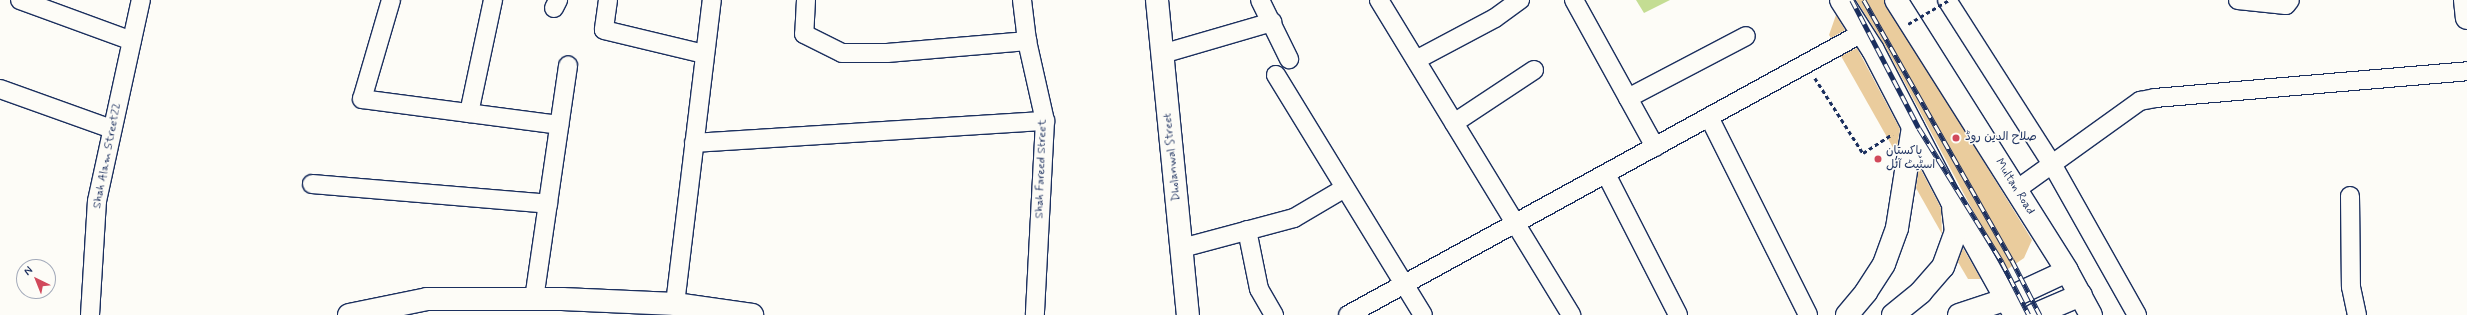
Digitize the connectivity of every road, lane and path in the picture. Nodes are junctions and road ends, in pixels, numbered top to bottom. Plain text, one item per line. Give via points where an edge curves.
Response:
1 (20, 0) edge
2 (141, 0) edge
3 (391, 0) edge
4 (493, 0) edge
5 (608, 0) edge
6 (712, 0) edge
7 (806, 0) edge
8 (1022, 0) edge
9 (1157, 0) edge
10 (1260, 0) edge
11 (1379, 0) edge
12 (1520, 0) edge
13 (1574, 0) edge
14 (1841, 0) edge
15 (1850, 0) edge
16 (1896, 0) edge
17 (1948, 0) edge
18 (2238, 0) edge
19 (2290, 0) edge
20 (2465, 0) edge
21 (2467, 18) edge
22 (1272, 22) junction
23 (1908, 24) dead end
24 (1746, 36) dead end
25 (132, 41) junction
26 (1027, 41) junction
27 (1868, 42) junction
28 (704, 54) junction
29 (1162, 54) junction
30 (1289, 59) dead end
31 (1416, 60) junction
32 (568, 65) dead end
33 (1534, 70) dead end
34 (2467, 71) edge
35 (1276, 75) dead end
36 (1814, 77) dead end
37 (0, 89) edge
38 (1628, 98) junction
39 (469, 113) junction
40 (1709, 118) junction
41 (1045, 121) junction
42 (1454, 123) junction
43 (1912, 124) junction
44 (559, 125) junction
45 (112, 129) junction
46 (694, 143) junction
47 (1655, 147) junction
48 (2052, 164) junction
49 (1606, 174) junction
50 (312, 184) dead end
51 (1345, 188) junction
52 (2016, 190) junction
53 (2350, 196) dead end
54 (1951, 200) junction
55 (548, 204) junction
56 (1516, 224) junction
57 (1247, 230) junction
58 (1182, 248) junction
59 (2067, 271) junction
60 (1404, 284) junction
61 (2081, 295) junction
62 (534, 299) junction
63 (676, 304) junction
64 (2011, 307) edge
65 (90, 315) edge
66 (349, 315) edge
67 (747, 315) edge
68 (1035, 315) edge
69 (1188, 315) edge
70 (1274, 315) edge
71 (1348, 315) edge
72 (1423, 315) edge
73 (1571, 315) edge
74 (1678, 315) edge
75 (1808, 315) edge
76 (1847, 315) edge
77 (1893, 315) edge
78 (1959, 315) edge
79 (2034, 315) edge
80 (2091, 315) edge
81 (2137, 315) edge
82 (2357, 315) edge

1 - 25 street
2 - 25 street, Shah Alam Street22
3 - 39 street via 362,99
4 - 39 street
5 - 28 street via 604,30
6 - 28 street
7 - 26 street via 804,34 842,52 887,52
8 - 26 street, Shah Fareed Street
9 - 29 main road, Dholanwal Street
10 - 22 street
11 - 31 street
12 - 31 street via 1495,18
13 - 38 street
14 - 27 main road
15 - 27 main road
16 - 52 main road, Multan Road
17 - 23 path, bridge
17 - 48 street
18 - 19 street via 2286,5
20 - 21 main road
22 - 29 street
22 - 30 street
24 - 38 street
25 - 45 street, Shah Alam Street22
26 - 41 street, Shah Fareed Street
27 - 40 street
27 - 43 main road
28 - 46 street
29 - 58 main road, Dholanwal Street
31 - 42 street
32 - 44 street
33 - 42 street
34 - 48 street via 2140,101
35 - 51 street
36 - 43 path via 1863,153
37 - 45 street
38 - 47 street
39 - 44 street
40 - 47 street
40 - 75 street
41 - 46 street
41 - 68 street, Shah Fareed Street
42 - 56 street
43 - 54 main road
43 - 76 main road via 1897,228 1884,264
44 - 55 street
45 - 65 street, Shah Alam Street22 via 97,201
46 - 63 street
47 - 49 street
48 - 52 street
48 - 81 street
49 - 56 street
49 - 74 street
50 - 55 street
51 - 57 street via 1294,218
51 - 60 street
52 - 59 main road, Multan Road
53 - 82 street via 2351,287
54 - 64 main road
54 - 77 main road via 1956,232 1943,267 1921,292
55 - 62 street
56 - 60 street
56 - 73 street
57 - 58 street
57 - 70 street via 1259,289
58 - 69 main road, Dholanwal Street
59 - 61 main road, Multan Road
59 - 64 main road
60 - 71 street
60 - 72 street
61 - 79 main road
61 - 80 main road, Multan Road
62 - 63 main road
62 - 66 main road via 427,299
63 - 67 main road
64 - 78 main road

